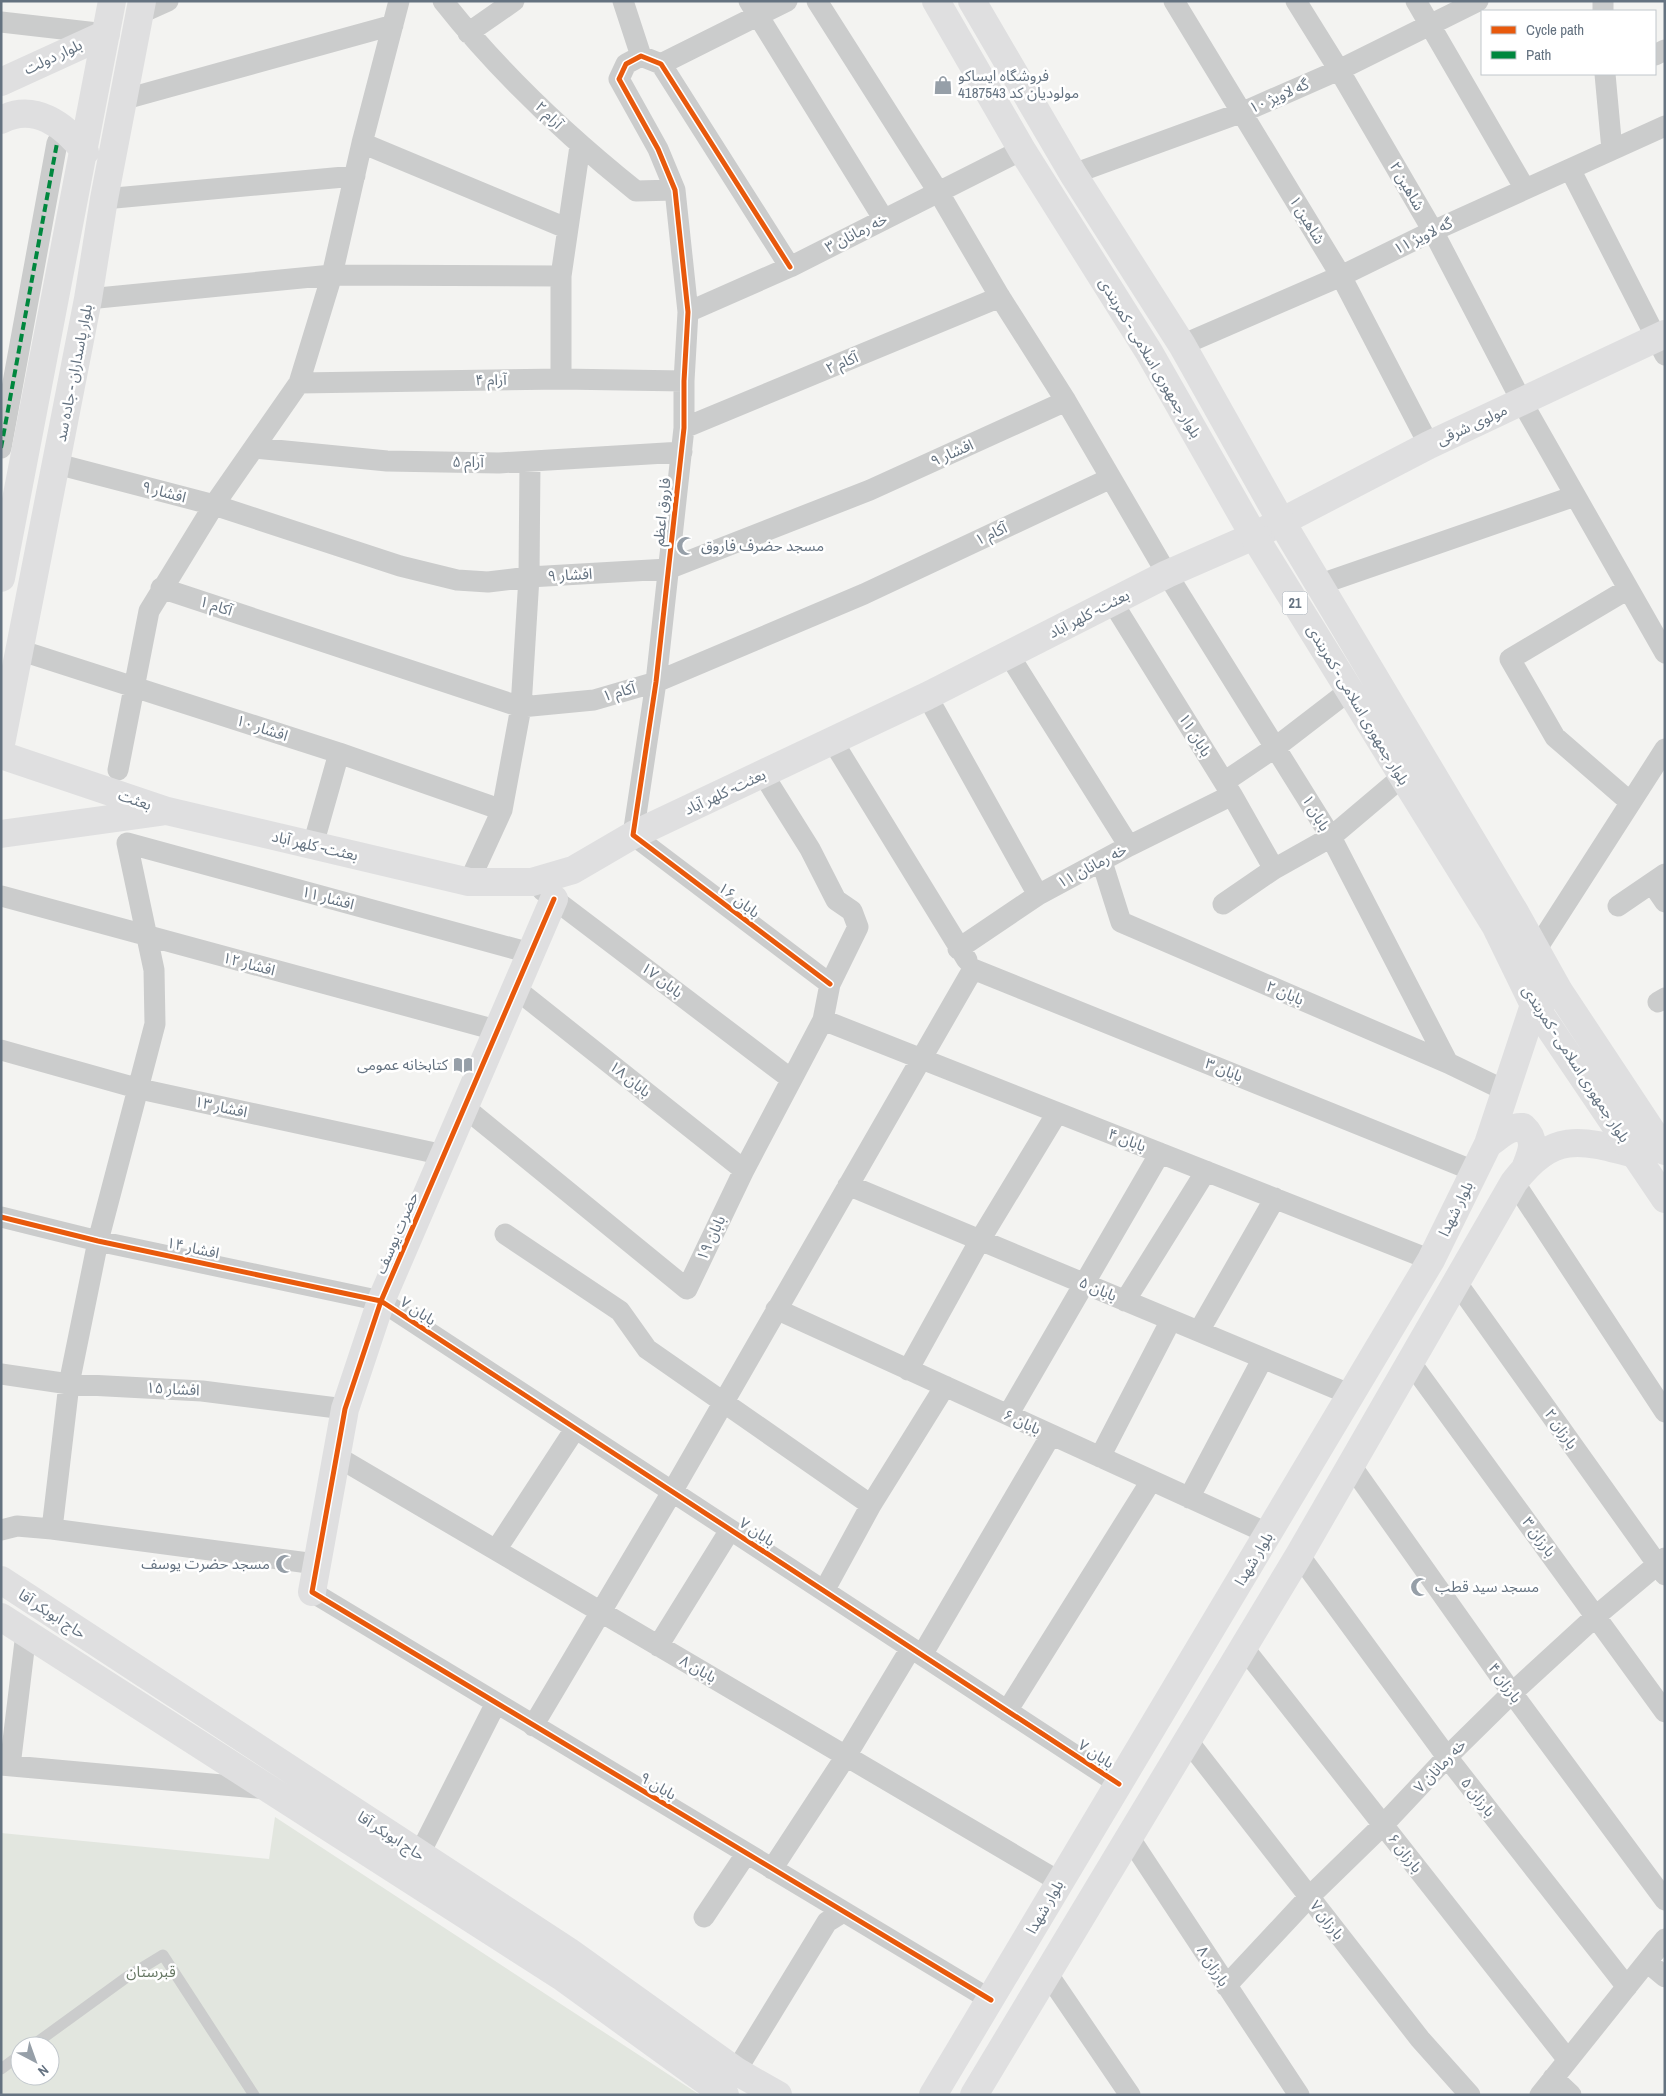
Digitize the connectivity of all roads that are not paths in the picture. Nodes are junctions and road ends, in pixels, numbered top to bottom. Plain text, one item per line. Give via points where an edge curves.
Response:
1 (112, 1) edge
2 (168, 1) edge
3 (400, 1) edge
4 (443, 1) edge
5 (514, 1) edge
6 (623, 1) edge
7 (787, 1) edge
8 (817, 1) edge
9 (936, 1) edge
10 (972, 1) edge
11 (1174, 1) edge
12 (1296, 1) edge
13 (1416, 1) edge
14 (1478, 1) edge
15 (140, 8) edge
16 (754, 9) edge
17 (1, 22) edge
18 (393, 25) junction
19 (1431, 26) junction
20 (468, 33) junction
21 (106, 34) junction
22 (651, 60) junction
23 (1339, 70) junction
24 (1610, 77) edge
25 (1, 82) edge
26 (122, 100) junction
27 (1243, 112) junction
28 (1, 120) edge
29 (1664, 129) edge
30 (362, 142) junction
31 (57, 143) dead end
32 (580, 146) junction
33 (1022, 150) junction
34 (1612, 150) junction
35 (85, 152) junction
36 (1570, 169) junction
37 (1073, 174) junction
38 (355, 176) junction
39 (1525, 189) junction
40 (675, 190) junction
41 (939, 193) junction
42 (104, 199) junction
43 (884, 218) junction
44 (566, 228) junction
45 (1433, 231) junction
46 (790, 267) junction
47 (332, 275) junction
48 (561, 276) junction
49 (1341, 276) junction
50 (1000, 297) junction
51 (88, 299) junction
52 (688, 312) junction
53 (1662, 342) edge
54 (1182, 345) junction
55 (561, 379) junction
56 (684, 381) junction
57 (299, 383) junction
58 (1066, 401) junction
59 (1522, 402) junction
60 (684, 428) junction
61 (1429, 445) junction
62 (1, 448) edge
63 (255, 448) junction
64 (682, 452) junction
65 (530, 462) junction
66 (57, 464) junction
67 (1111, 478) junction
68 (1575, 496) junction
69 (214, 505) junction
70 (1281, 521) junction
71 (6, 526) edge
72 (1254, 536) junction
73 (668, 569) junction
74 (1167, 574) junction
75 (529, 577) junction
76 (1, 578) edge
77 (1318, 585) junction
78 (161, 588) junction
79 (1628, 589) junction
80 (1113, 603) junction
81 (19, 650) junction
82 (1665, 654) edge
83 (1009, 655) junction
84 (656, 682) junction
85 (136, 686) junction
86 (1350, 690) junction
87 (927, 696) junction
88 (521, 707) junction
89 (832, 740) junction
90 (1, 744) edge
91 (1276, 747) junction
92 (1665, 750) edge
93 (339, 753) junction
94 (1, 755) edge
95 (118, 770) dead end
96 (763, 774) junction
97 (1402, 777) junction
98 (1228, 788) junction
99 (1630, 802) junction
100 (502, 810) junction
101 (167, 811) junction
102 (1, 834) edge
103 (633, 835) junction
104 (1331, 837) junction
105 (313, 846) junction
106 (1129, 846) junction
107 (1102, 862) junction
108 (1274, 869) junction
109 (1658, 878) edge
110 (469, 882) junction
111 (532, 882) junction
112 (1038, 895) junction
113 (1, 896) edge
114 (554, 899) junction
115 (1665, 902) edge
116 (1223, 904) dead end
117 (1618, 906) dead end
118 (1506, 921) junction
119 (146, 937) junction
120 (958, 949) junction
121 (1536, 950) junction
122 (530, 954) junction
123 (973, 968) junction
124 (830, 984) junction
125 (516, 989) junction
126 (1559, 991) junction
127 (1534, 1005) junction
128 (823, 1020) junction
129 (496, 1030) junction
130 (1, 1050) edge
131 (920, 1059) junction
132 (1448, 1063) junction
133 (791, 1079) junction
134 (140, 1089) junction
135 (1506, 1091) junction
136 (464, 1107) junction
137 (1057, 1113) junction
138 (1488, 1144) junction
139 (1665, 1152) edge
140 (1160, 1153) junction
141 (1634, 1154) junction
142 (444, 1155) junction
143 (744, 1170) junction
144 (1206, 1171) junction
145 (1474, 1171) junction
146 (1520, 1174) junction
147 (848, 1185) junction
148 (1275, 1198) junction
149 (1665, 1198) edge
150 (1, 1218) edge
151 (505, 1234) dead end
152 (980, 1240) junction
153 (98, 1241) junction
154 (1431, 1260) junction
155 (1083, 1283) junction
156 (1457, 1283) junction
157 (1126, 1300) junction
158 (381, 1301) junction
159 (776, 1309) junction
160 (1171, 1320) junction
161 (1199, 1331) junction
162 (1263, 1358) junction
163 (1411, 1363) junction
164 (908, 1370) junction
165 (1, 1374) edge
166 (69, 1384) junction
167 (945, 1386) junction
168 (1349, 1394) junction
169 (723, 1400) junction
170 (345, 1409) junction
171 (1665, 1412) edge
172 (1008, 1415) junction
173 (575, 1429) junction
174 (1051, 1435) junction
175 (336, 1456) junction
176 (1100, 1457) junction
177 (1350, 1464) junction
178 (1151, 1480) junction
179 (672, 1492) junction
180 (1189, 1498) junction
181 (870, 1506) junction
182 (52, 1529) junction
183 (1, 1530) edge
184 (730, 1530) junction
185 (1269, 1534) junction
186 (496, 1550) junction
187 (1299, 1555) junction
188 (316, 1564) junction
189 (1662, 1566) edge
190 (1, 1580) edge
191 (824, 1591) junction
192 (312, 1592) joint
193 (601, 1612) junction
194 (1596, 1616) junction
195 (1, 1617) edge
196 (26, 1633) junction
197 (658, 1646) junction
198 (1242, 1646) junction
199 (916, 1652) junction
200 (1512, 1693) junction
201 (496, 1703) junction
202 (1007, 1711) junction
203 (1665, 1712) edge
204 (533, 1726) junction
205 (1188, 1741) junction
206 (846, 1756) junction
207 (1447, 1757) junction
208 (6, 1766) edge
209 (1119, 1784) junction
210 (268, 1789) junction
211 (1384, 1825) junction
212 (1129, 1837) junction
213 (746, 1854) junction
214 (419, 1855) junction
215 (772, 1869) junction
216 (1060, 1882) junction
217 (1309, 1897) junction
218 (1665, 1900) edge
219 (843, 1912) junction
220 (704, 1918) dead end
221 (1665, 1939) edge
222 (1647, 1962) junction
223 (1047, 1973) junction
224 (1665, 1977) edge
225 (1226, 1986) junction
226 (1627, 1987) junction
227 (991, 2000) junction
228 (46, 2036) edge
229 (1568, 2060) junction
230 (1554, 2078) junction
231 (730, 2083) edge
232 (254, 2095) edge
233 (778, 2095) edge
234 (933, 2095) edge
235 (974, 2095) edge
236 (1130, 2095) edge
237 (1299, 2095) edge
238 (1470, 2095) edge
239 (1540, 2095) edge
240 (1571, 2095) edge

1 - 21 main road
2 - 15 street
3 - 18 street
4 - 20 street, آرام ۲
5 - 20 street
6 - 22 street
7 - 16 street
8 - 41 street, بابان ۱
9 - 33 main road, بلوار جمهوری اسلامی - کمربندی / 21
10 - 37 main road, بلوار جمهوری اسلامی - کمربندی / 21
11 - 27 street, شاهین ۱
12 - 23 street, شاهین ۲
13 - 19 street
14 - 19 street, گه لاویژ ۱۰
15 - 26 main road, بلوار پاسداران - جاده سد
16 - 22 street
16 - 43 street
17 - 21 street
18 - 26 street
18 - 30 street
19 - 23 street, گه لاویژ ۱۰
19 - 39 street
20 - 32 street, آرام ۲
21 - 25 main road, بلوار دولت
21 - 35 main road
22 - 40 street, فاروق اعظم via 626,64 619,79 658,149
22 - 46 street
23 - 27 street, گه لاویژ ۱۰
23 - 45 street, شاهین ۲
24 - 34 street
26 - 42 main road, بلوار پاسداران - جاده سد
27 - 37 street, گه لاویژ ۱۰
27 - 49 street, شاهین ۱
28 - 35 main road via 13,114 38,115 56,122
29 - 34 street, گه لاویژ ۱۱
30 - 38 street
30 - 44 street
31 - 62 street
32 - 40 street, آرام ۲ via 636,191
32 - 44 street
33 - 41 street, خه رمانان ۳
33 - 72 main road, بلوار جمهوری اسلامی - کمربندی / 21 via 1148,352
34 - 36 street, گه لاویژ ۱۱
35 - 71 main road
36 - 39 street, گه لاویژ ۱۱
36 - 53 street
37 - 54 main road, بلوار جمهوری اسلامی - کمربندی / 21
38 - 42 street
38 - 47 street
39 - 45 street, گه لاویژ ۱۱
40 - 52 street, فاروق اعظم
41 - 43 street, خه رمانان ۳
41 - 50 street, بابان ۱
42 - 51 main road, بلوار پاسداران - جاده سد
43 - 46 street, خه رمانان ۳
44 - 48 street
45 - 49 street, گه لاویژ ۱۱
45 - 59 street, شاهین ۲
46 - 52 street, خه رمانان ۳
47 - 48 street
47 - 51 street
47 - 57 street
48 - 55 street
49 - 54 street, گه لاویژ ۱۱
49 - 61 street, شاهین ۱
50 - 58 street, بابان ۱
50 - 60 street, آکام ۲
51 - 66 main road, بلوار پاسداران - جاده سد
52 - 56 street, فاروق اعظم
53 - 59 main road, مولوی شرقی
54 - 70 main road, بلوار جمهوری اسلامی - کمربندی / 21
55 - 56 street, آرام ۴
55 - 57 street, آرام ۴
56 - 60 street, فاروق اعظم
57 - 63 street
58 - 67 street, بابان ۱
58 - 73 street, افشار ۹ via 870,490
59 - 61 main road, مولوی شرقی
59 - 68 street, شاهین ۲
60 - 64 street, فاروق اعظم
61 - 70 main road, مولوی شرقی
63 - 65 street, آرام ۵ via 387,461
63 - 69 street
64 - 65 street, آرام ۵
64 - 73 street, فاروق اعظم
65 - 75 street
66 - 69 street, افشار ۹
66 - 81 main road, بلوار پاسداران - جاده سد
67 - 74 street, بابان ۱
67 - 84 street, آکام ۱ via 864,594
68 - 77 street
68 - 79 street, شاهین ۲
69 - 75 street, افشار ۹ via 400,566 457,580 488,582
69 - 78 street
70 - 72 main road, مولوی شرقی
70 - 77 main road, بلوار جمهوری اسلامی - کمربندی / 21
71 - 76 main road
72 - 74 main road, بعثت- کلهر آباد
72 - 86 main road, بلوار جمهوری اسلامی - کمربندی / 21
73 - 75 street, افشار ۹
73 - 84 street, فاروق اعظم
74 - 80 main road, بعثت- کلهر آباد
74 - 91 street, بابان ۱
75 - 88 street
77 - 118 main road, بلوار جمهوری اسلامی - کمربندی / 21
78 - 85 street via 149,611
78 - 88 street, آکام ۱
79 - 82 street, شاهین ۲
79 - 99 street via 1510,659 1555,737
80 - 83 main road, بعثت- کلهر آباد
80 - 98 street, بابان ۱۱
81 - 85 street, افشار ۱۰
81 - 90 main road, بلوار پاسداران - جاده سد
83 - 87 main road, بعثت- کلهر آباد
83 - 106 street
84 - 88 street, آکام ۱ via 594,700
84 - 103 street, فاروق اعظم
85 - 93 street, افشار ۱۰
85 - 95 street
86 - 91 street, خه رمانان ۱۱
86 - 97 main road, بلوار جمهوری اسلامی - کمربندی / 21
87 - 89 main road, بعثت- کلهر آباد
87 - 112 street
88 - 100 street
89 - 96 main road, بعثت- کلهر آباد
89 - 120 street
91 - 98 street, خه رمانان ۱۱
91 - 104 street, بابان ۱
92 - 99 street
93 - 100 street, افشار ۱۰
93 - 105 street
94 - 101 main road, بعثت
96 - 103 main road, بعثت- کلهر آباد
96 - 124 street, بابان ۱۹ via 810,848 836,900 852,911 858,927
97 - 104 street
97 - 118 main road, بلوار جمهوری اسلامی - کمربندی / 21
98 - 106 street, خه رمانان ۱۱
98 - 108 street, بابان ۱۱
99 - 121 street
100 - 110 street
101 - 102 main road, بعثت
101 - 105 main road, بعثت- کلهر آباد
103 - 111 main road, بعثت- کلهر آباد via 572,870
103 - 124 street, بابان ۱۶
104 - 108 street
104 - 132 street, بابان ۱
105 - 110 main road, بعثت- کلهر آباد
106 - 107 street, خه رمانان ۱۱
107 - 112 street, خه رمانان ۱۱
107 - 132 street, بابان ۲ via 1121,922
108 - 116 street
109 - 115 street
109 - 117 street
110 - 111 main road, بعثت- کلهر آباد
111 - 114 street, بابان ۱۷
112 - 120 street, خه رمانان ۱۱
113 - 119 street, افشار ۱۲
114 - 122 main road, حضرت یوسف
114 - 133 street, بابان ۱۷
118 - 121 main road, بلوار جمهوری اسلامی - کمربندی / 21
118 - 127 main road, بلوار جمهوری اسلامی - کمربندی / 21
119 - 122 street, افشار ۱۱ via 127,843
119 - 129 street, افشار ۱۲
119 - 134 street via 154,970 155,1024
120 - 123 street
121 - 126 main road, بلوار جمهوری اسلامی - کمربندی / 21
122 - 125 main road, حضرت یوسف
123 - 131 street
123 - 145 street, بابان ۳
124 - 128 street, بابان ۱۹
125 - 129 main road, حضرت یوسف
125 - 143 street, بابان ۱۸
126 - 127 main road
126 - 139 main road, بلوار جمهوری اسلامی - کمربندی / 21
127 - 135 main road, بلوار شهدا
127 - 141 main road, بلوار جمهوری اسلامی - کمربندی / 21
128 - 131 street, بابان ۴
128 - 133 street, بابان ۱۹
129 - 136 main road, حضرت یوسف
130 - 134 street, افشار ۱۳
131 - 137 street, بابان ۴
131 - 147 street
132 - 135 street, بابان ۲
133 - 143 street, بابان ۱۹
134 - 142 street, افشار ۱۳
134 - 153 street
135 - 138 main road, بلوار شهدا
136 - 142 main road, حضرت یوسف
136 - 143 street, بابان ۱۹ via 687,1289
137 - 140 street, بابان ۴
137 - 152 street
138 - 145 main road, بلوار شهدا
138 - 146 main road via 1515,1126 1523,1127 1532,1138 1533,1148
140 - 144 street, بابان ۴
140 - 155 street
141 - 146 main road via 1602,1145 1569,1142 1552,1148
141 - 149 main road, بلوار جمهوری اسلامی - کمربندی / 21
142 - 158 main road, حضرت یوسف
144 - 148 street, بابان ۴
144 - 157 street
145 - 154 main road, بلوار شهدا
146 - 156 main road
146 - 171 street
147 - 152 street, بابان ۵
147 - 159 street
148 - 154 street, بابان ۴
148 - 161 street
150 - 153 street, افشار ۱۴
151 - 169 street via 620,1311 647,1349
152 - 155 street, بابان ۵
152 - 164 street
153 - 158 street, افشار ۱۴
153 - 166 street
154 - 168 main road, بلوار شهدا
155 - 157 street, بابان ۵
155 - 172 street
156 - 163 main road
156 - 189 street, بارزان ۲
157 - 160 street, بابان ۵
158 - 170 main road, حضرت یوسف
158 - 173 street, بابان ۷
159 - 164 street, بابان ۶
159 - 169 street
160 - 161 street, بابان ۵
160 - 176 street
161 - 162 street, بابان ۵
162 - 168 street, بابان ۵
162 - 180 street
163 - 177 main road
163 - 194 street, بارزان ۳
164 - 167 street, بابان ۶
165 - 166 street, افشار ۱۵
166 - 170 street, افشار ۱۵ via 202,1391
166 - 182 street
167 - 172 street, بابان ۶
167 - 181 street
168 - 185 main road, بلوار شهدا
169 - 179 street
169 - 181 street
170 - 175 main road, حضرت یوسف
172 - 174 street, بابان ۶
173 - 179 street, بابان ۷
173 - 186 street
174 - 176 street, بابان ۶
174 - 199 street
175 - 186 street, بابان ۸
175 - 188 main road, حضرت یوسف
176 - 178 street, بابان ۶
177 - 187 main road
177 - 200 street, بارزان ۴
178 - 180 street, بابان ۶
178 - 202 street
179 - 184 street, بابان ۷
179 - 193 street
180 - 185 street, بابان ۶
181 - 191 street
182 - 183 street via 18,1526
182 - 188 street
184 - 191 street, بابان ۷
184 - 197 street
185 - 209 main road, بلوار شهدا
186 - 193 street, بابان ۸
187 - 198 main road
187 - 207 street, بارزان ۵
188 - 192 main road, حضرت یوسف
189 - 194 street, خه رمانان ۷
190 - 214 main road, حاج ابوبکر آقا
191 - 199 street, بابان ۷
192 - 201 street, بابان ۹
193 - 197 street, بابان ۸
193 - 204 street
194 - 200 street, خه رمانان ۷
194 - 203 street, بارزان ۳
195 - 196 main road, حاج ابوبکر آقا
196 - 208 street
196 - 210 main road, حاج ابوبکر آقا
197 - 206 street, بابان ۸
198 - 205 main road
198 - 211 street, بارزان ۶
199 - 202 street, بابان ۷
199 - 206 street
200 - 207 street, خه رمانان ۷
200 - 218 street, بارزان ۴
201 - 204 street, بابان ۹
201 - 214 street
202 - 209 street, بابان ۷
204 - 213 street, بابان ۹
205 - 212 main road
205 - 217 street, بارزان ۷
206 - 215 street
206 - 216 street, بابان ۸
207 - 211 street, خه رمانان ۷
207 - 226 street, بارزان ۵
208 - 210 street
209 - 216 main road, بلوار شهدا
210 - 231 main road, حاج ابوبکر آقا
211 - 217 street, خه رمانان ۷
211 - 229 street, بارزان ۶
212 - 223 main road
212 - 225 street, بارزان ۸
213 - 215 street, بابان ۹
213 - 220 street
214 - 231 main road, حاج ابوبکر آقا via 568,1951 646,2009
215 - 219 street, بابان ۹
216 - 227 main road, بلوار شهدا
217 - 225 street, خه رمانان ۷
217 - 238 street, بارزان ۷ via 1420,2039
219 - 227 street, بابان ۹
219 - 231 street via 827,1922
221 - 222 street
222 - 224 street
222 - 226 street
223 - 235 main road
223 - 236 street
225 - 237 street, بارزان ۸
226 - 229 street
227 - 234 main road, بلوار شهدا
228 - 232 lane via 163,1955
229 - 230 street
230 - 239 street
230 - 240 street
231 - 233 main road, حاج ابوبکر آقا

